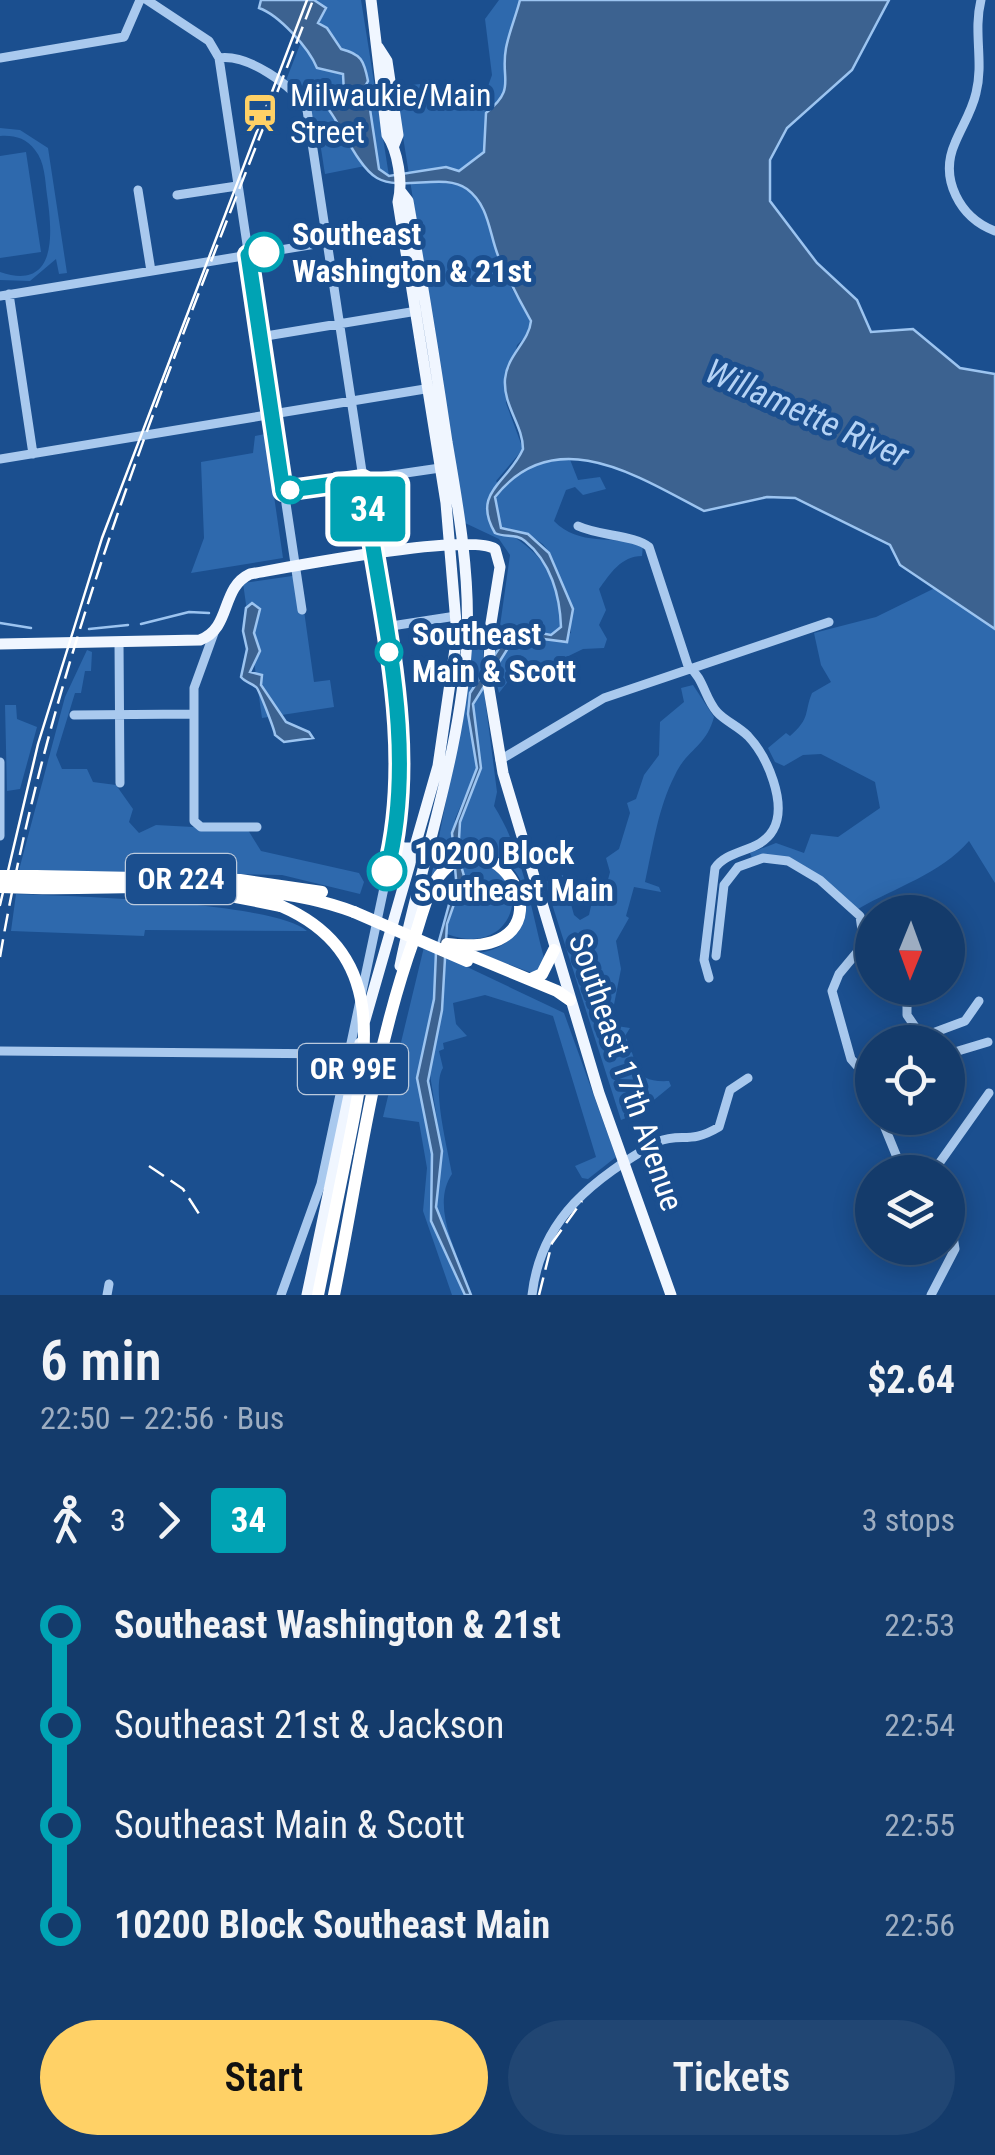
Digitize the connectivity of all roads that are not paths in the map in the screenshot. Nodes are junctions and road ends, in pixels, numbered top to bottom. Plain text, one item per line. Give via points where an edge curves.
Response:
1 (143, 0) edge
2 (371, 0) edge
3 (981, 0) edge
4 (378, 47) junction
5 (0, 58) edge
6 (219, 58) junction
7 (383, 104) junction
8 (396, 127) junction
9 (394, 145) junction
10 (237, 186) junction
11 (138, 190) dead end
12 (177, 195) dead end
13 (408, 229) junction
14 (995, 231) edge
15 (327, 243) junction
16 (248, 255) junction
17 (151, 270) junction
18 (4, 295) edge
19 (417, 310) junction
20 (338, 324) junction
21 (260, 337) junction
22 (434, 387) junction
23 (349, 400) junction
24 (272, 415) junction
25 (33, 454) junction
26 (0, 459) edge
27 (440, 468) junction
28 (363, 480) junction
29 (283, 491) junction
30 (578, 526) dead end
31 (456, 543) junction
32 (375, 555) junction
33 (296, 568) junction
34 (302, 610) dead end
35 (456, 616) junction
36 (830, 622) dead end
37 (386, 627) junction
38 (214, 633) junction
39 (119, 642) junction
40 (0, 644) edge
41 (693, 670) junction
42 (193, 714) junction
43 (120, 715) junction
44 (74, 716) dead end
45 (500, 760) junction
46 (0, 762) edge
47 (120, 783) dead end
48 (257, 826) dead end
49 (0, 836) edge
50 (394, 841) junction
51 (417, 848) junction
52 (389, 864) junction
53 (0, 876) edge
54 (34, 882) junction
55 (0, 887) edge
56 (169, 890) junction
57 (355, 908) junction
58 (554, 950) junction
59 (468, 954) junction
60 (716, 956) dead end
61 (709, 978) dead end
62 (530, 980) junction
63 (396, 990) junction
64 (570, 1000) junction
65 (980, 1001) dead end
66 (955, 1025) edge
67 (988, 1042) dead end
68 (965, 1049) edge
69 (0, 1052) edge
70 (347, 1054) junction
71 (855, 1061) edge
72 (748, 1078) dead end
73 (989, 1093) dead end
74 (944, 1155) edge
75 (624, 1162) junction
76 (946, 1265) edge
77 (282, 1295) edge
78 (308, 1295) edge
79 (318, 1295) edge
80 (334, 1295) edge
81 (532, 1295) edge
82 (671, 1295) edge
83 (932, 1295) edge

1 - 5 street via 124,37
1 - 6 street via 209,41
2 - 4 main road, OR 99E
3 - 14 street via 976,93 954,145 950,178 960,205
4 - 7 main road, OR 99E
4 - 8 main road, OR 99E
6 - 10 street
6 - 15 street via 242,59 300,100
7 - 8 main road
7 - 9 main road, OR 99E
8 - 9 main road, OR 99E
9 - 13 main road, OR 99E
10 - 12 street
10 - 16 street
11 - 17 street
13 - 15 street
13 - 19 main road, OR 99E
13 - 22 main road, OR 99E
15 - 16 street
15 - 20 street
16 - 17 street
16 - 21 street
17 - 18 street
18 - 25 street
19 - 20 street
19 - 22 main road, OR 99E
20 - 21 street
20 - 23 street
21 - 24 street
22 - 23 street
22 - 27 main road, OR 99E
22 - 31 main road, OR 99E
23 - 24 street
23 - 28 street
24 - 25 street
24 - 29 street
25 - 26 street
27 - 28 street
27 - 31 main road, OR 99E
28 - 29 street
28 - 32 street
29 - 33 street
30 - 41 street via 649,548
31 - 32 main road
31 - 35 main road, OR 99E
31 - 45 main road, Southeast 17th Avenue via 484,543 500,556 488,684
31 - 63 main road, OR 99E via 467,636 462,692
32 - 33 main road
32 - 37 street
33 - 34 street
33 - 38 main road via 242,578
35 - 37 street
35 - 51 main road, OR 99E via 446,726
36 - 41 street
37 - 50 street via 400,748
38 - 39 main road via 196,640
38 - 42 street via 194,688
39 - 40 main road
39 - 43 street
41 - 45 street via 589,704
41 - 61 street via 714,709 762,755 777,815 762,842 715,868 704,960
42 - 43 street
42 - 48 street via 195,824
43 - 44 street
43 - 47 street
45 - 58 main road, Southeast 17th Avenue
46 - 49 street
50 - 51 main road
50 - 52 street
51 - 52 main road
51 - 78 main road, OR 99E via 356,1057
52 - 70 street
53 - 54 highway, OR 224, bridge
54 - 55 highway, OR 224, bridge
54 - 56 highway, OR 224
54 - 57 highway, OR 224 via 274,882
56 - 57 highway, OR 224 via 274,892
56 - 79 highway, bridge via 280,906 327,936 359,987 366,1044
57 - 59 highway, OR 224, bridge
57 - 59 highway, OR 224
58 - 62 highway via 542,974
58 - 64 main road, Southeast 17th Avenue
59 - 62 highway, OR 224
59 - 63 highway via 503,938 515,924 518,888 494,861 456,862 440,876
59 - 64 highway, OR 224 via 552,998
60 - 71 street via 724,885 738,866 776,858 820,880 856,911 865,930 864,944 832,991
62 - 64 highway, OR 224
63 - 80 highway, OR 99E
64 - 75 main road, Southeast 17th Avenue
65 - 66 street
67 - 68 street
69 - 70 street
70 - 77 street via 319,1191
72 - 75 street via 730,1090 719,1127 699,1139 669,1138
73 - 74 street
75 - 81 street via 586,1188 555,1225
75 - 82 main road, Southeast 17th Avenue
76 - 83 street

